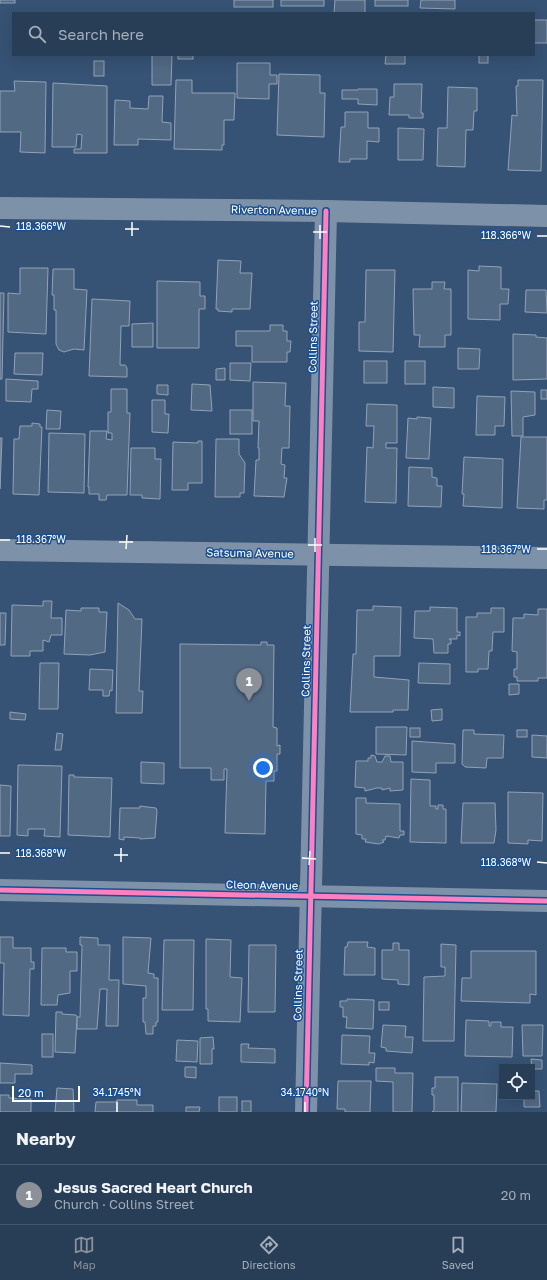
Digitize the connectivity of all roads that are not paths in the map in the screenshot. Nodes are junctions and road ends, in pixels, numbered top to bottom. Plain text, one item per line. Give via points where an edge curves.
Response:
1 (0, 208) edge
2 (326, 211) junction
3 (547, 216) edge
4 (0, 550) edge
5 (318, 554) junction
6 (547, 558) edge
7 (0, 890) edge
8 (310, 896) junction
9 (547, 901) edge
10 (306, 1112) edge

1 - 2 street, Riverton Avenue
2 - 3 street, Riverton Avenue
2 - 5 street, Collins Street
4 - 5 street, Satsuma Avenue
5 - 6 street, Satsuma Avenue
5 - 8 street, Collins Street
7 - 8 street, Cleon Avenue
8 - 9 street, Cleon Avenue
8 - 10 street, Collins Street

